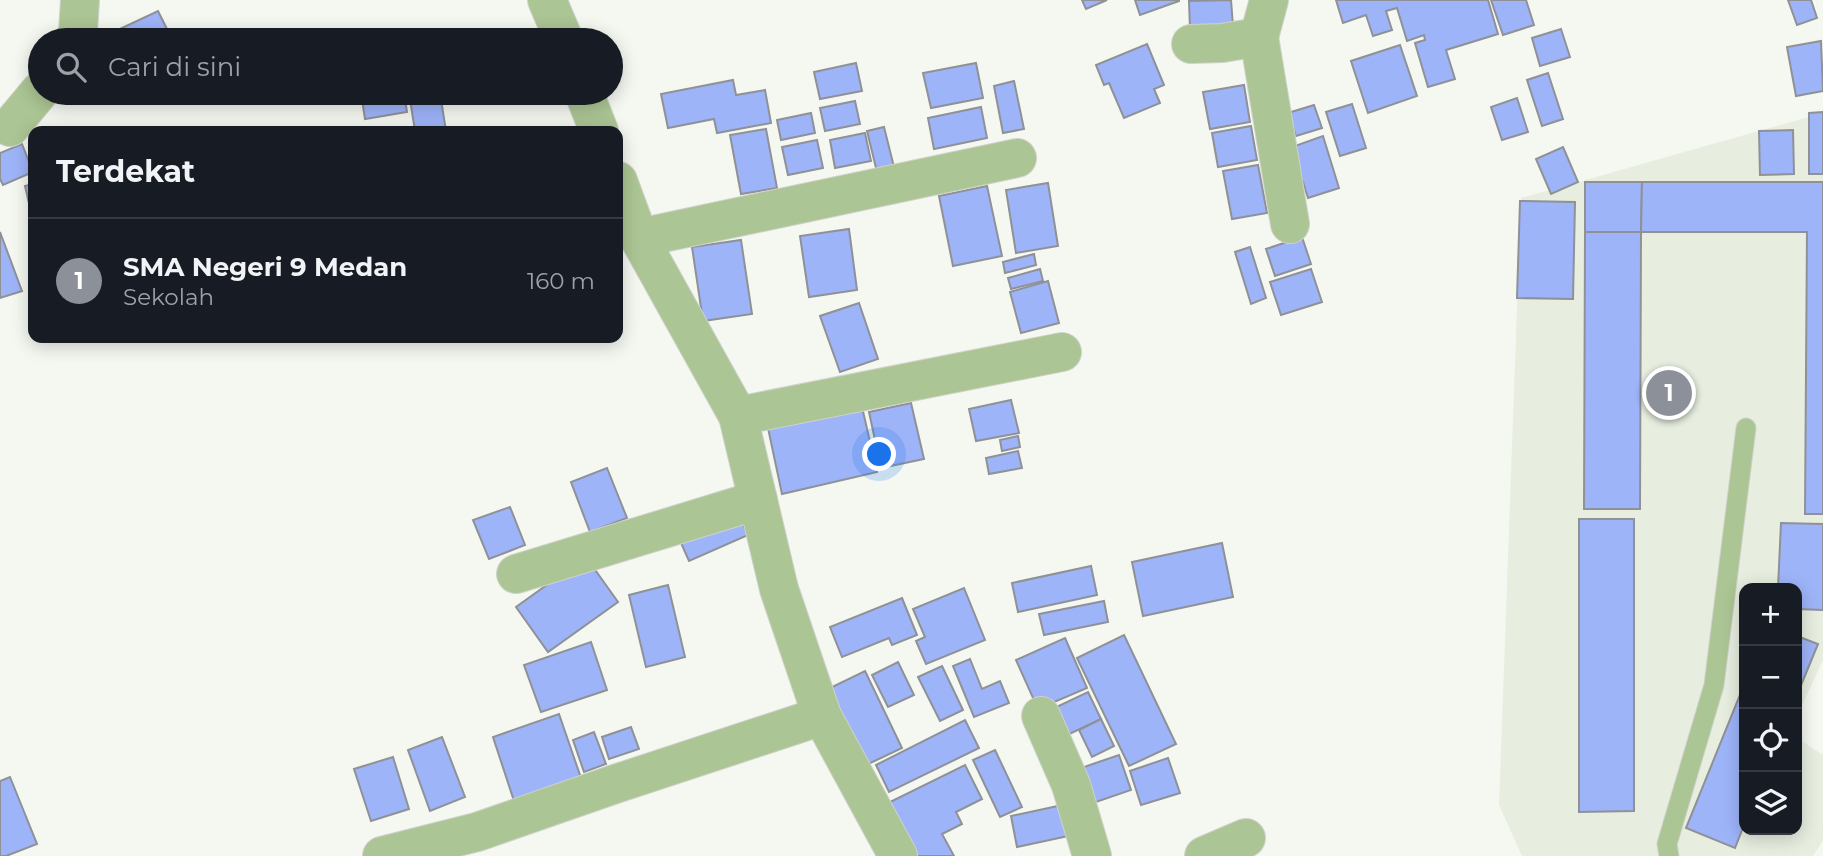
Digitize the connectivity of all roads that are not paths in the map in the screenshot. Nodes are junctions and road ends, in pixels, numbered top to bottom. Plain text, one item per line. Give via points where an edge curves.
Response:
1 (80, 0) edge
2 (547, 0) edge
3 (1269, 0) edge
4 (78, 28) edge
5 (559, 28) edge
6 (1259, 37) junction
7 (1191, 44) dead end
8 (28, 105) edge
9 (589, 105) edge
10 (597, 126) edge
11 (10, 127) dead end
12 (1017, 158) dead end
13 (623, 195) edge
14 (1290, 224) dead end
15 (639, 238) junction
16 (1062, 352) dead end
17 (738, 416) junction
18 (1746, 428) dead end
19 (758, 500) junction
20 (516, 574) dead end
21 (822, 716) junction
22 (1041, 716) dead end
23 (1246, 838) dead end
24 (382, 856) edge
25 (898, 856) edge
26 (1091, 856) edge
27 (1204, 856) edge
28 (1669, 856) edge

1 - 4 street
2 - 5 street
3 - 6 street
6 - 7 street
6 - 14 street
8 - 11 street
9 - 10 street
12 - 15 street
13 - 15 street
15 - 17 street
16 - 17 street
17 - 19 street
18 - 28 lane via 1714,685 1667,844
19 - 20 street
19 - 21 street via 779,589
21 - 24 street via 477,832
21 - 25 street
22 - 26 street via 1071,785
23 - 27 street

